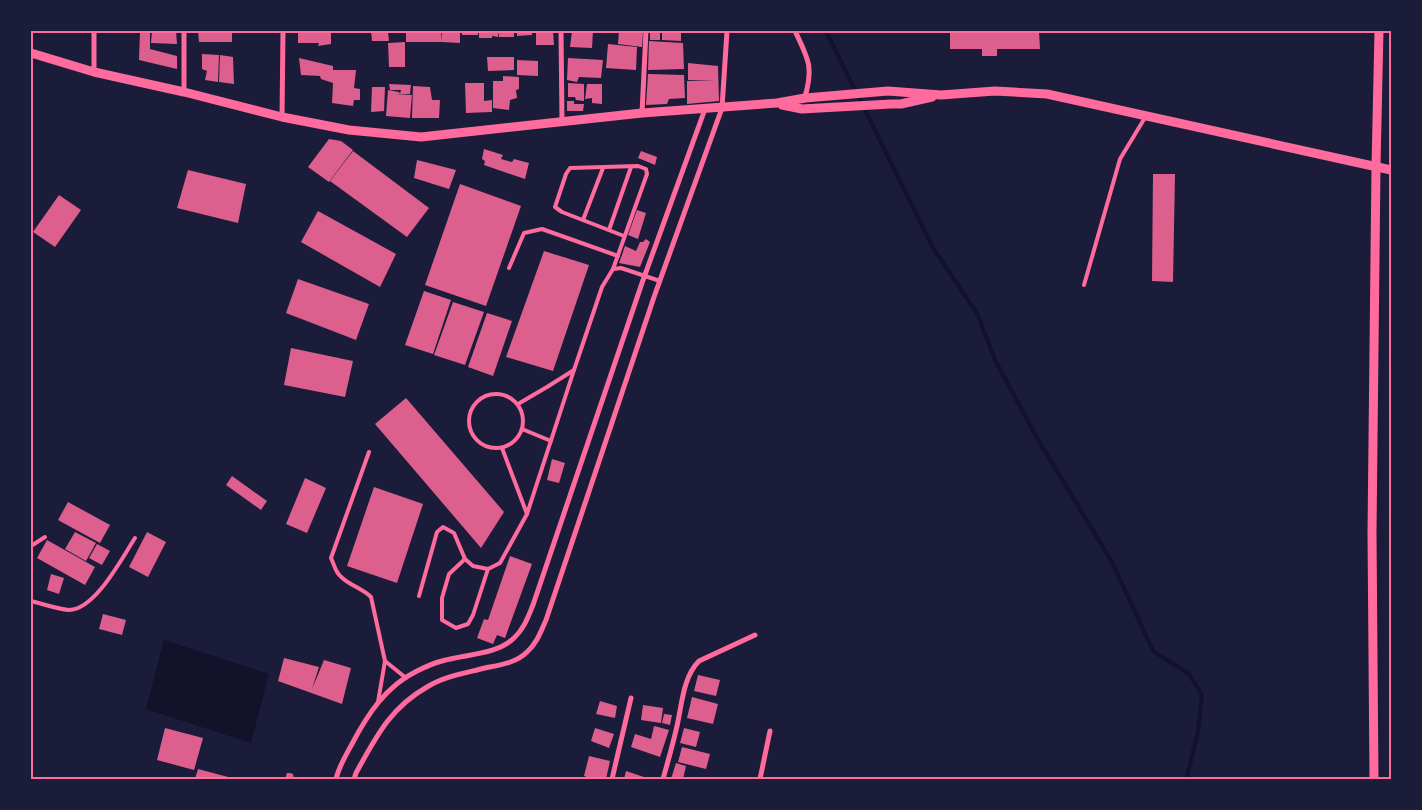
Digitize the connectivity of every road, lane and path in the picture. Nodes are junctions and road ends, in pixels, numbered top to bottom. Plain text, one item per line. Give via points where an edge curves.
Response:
1 (94, 31) edge
2 (184, 31) edge
3 (283, 31) edge
4 (561, 31) edge
5 (646, 31) edge
6 (727, 31) edge
7 (795, 31) edge
8 (1379, 31) edge
9 (31, 53) edge
10 (94, 72) junction
11 (184, 92) junction
12 (941, 94) junction
13 (805, 98) junction
14 (776, 104) junction
15 (722, 108) junction
16 (705, 109) junction
17 (802, 109) junction
18 (642, 113) junction
19 (1146, 116) junction
20 (282, 117) junction
21 (562, 122) junction
22 (1376, 166) junction
23 (631, 167) junction
24 (603, 168) junction
25 (1391, 170) edge
26 (584, 220) junction
27 (609, 230) junction
28 (624, 236) junction
29 (618, 256) junction
30 (509, 268) dead end
31 (613, 269) junction
32 (645, 275) junction
33 (660, 281) junction
34 (1084, 284) dead end
35 (574, 370) junction
36 (518, 404) junction
37 (522, 430) junction
38 (551, 441) junction
39 (502, 448) junction
40 (369, 452) dead end
41 (527, 514) junction
42 (45, 537) dead end
43 (135, 538) dead end
44 (31, 546) edge
45 (465, 559) junction
46 (488, 569) junction
47 (419, 596) dead end
48 (31, 601) edge
49 (755, 635) dead end
50 (385, 661) junction
51 (406, 678) junction
52 (631, 698) dead end
53 (378, 702) junction
54 (770, 731) dead end
55 (336, 779) edge
56 (354, 779) edge
57 (612, 779) edge
58 (663, 779) edge
59 (760, 779) edge
60 (1374, 779) edge

1 - 10 street
2 - 11 street
3 - 20 street
4 - 21 street
5 - 18 street
6 - 15 street
7 - 13 street via 809,66
8 - 22 street
9 - 10 street
10 - 11 street
11 - 20 street
12 - 13 street via 888,91
12 - 17 street via 900,104
12 - 19 street via 995,90 1046,94
13 - 14 street
13 - 17 street
14 - 15 street
14 - 17 street
15 - 16 street
15 - 33 street
16 - 18 street
16 - 32 street
18 - 21 street
19 - 22 street
19 - 34 lane via 1120,159
20 - 21 street via 349,130 421,137
22 - 25 street
22 - 60 street via 1372,533
23 - 24 lane
23 - 27 lane
23 - 28 lane via 646,169 647,174
24 - 26 lane
24 - 26 lane via 570,168 566,174 555,207
26 - 27 lane
27 - 28 lane
28 - 29 lane
29 - 30 lane via 542,229 524,234
29 - 31 lane
31 - 32 lane
31 - 35 lane via 602,286
32 - 33 lane
32 - 51 street via 525,625 514,639 500,648 441,661
33 - 56 street via 537,640 527,653 512,663 454,675 429,685 408,699 377,735
35 - 36 lane
35 - 38 lane
36 - 37 lane via 523,416
36 - 39 lane via 506,395 491,393 478,399 469,411 468,426 475,439 487,447
37 - 38 lane
37 - 39 lane via 518,438
38 - 41 lane
39 - 41 lane
40 - 50 lane via 332,558 336,572 371,597
41 - 46 lane via 500,564
42 - 44 lane
43 - 48 lane via 99,593 87,604 71,610
45 - 46 lane via 473,566
45 - 46 lane via 449,574 442,598 442,620 456,628 468,624 473,615
45 - 47 lane via 454,533 443,527 437,532
49 - 58 street via 699,661 693,667
50 - 51 lane
50 - 53 lane
51 - 53 street
52 - 57 street
53 - 55 street via 364,720
54 - 59 street

